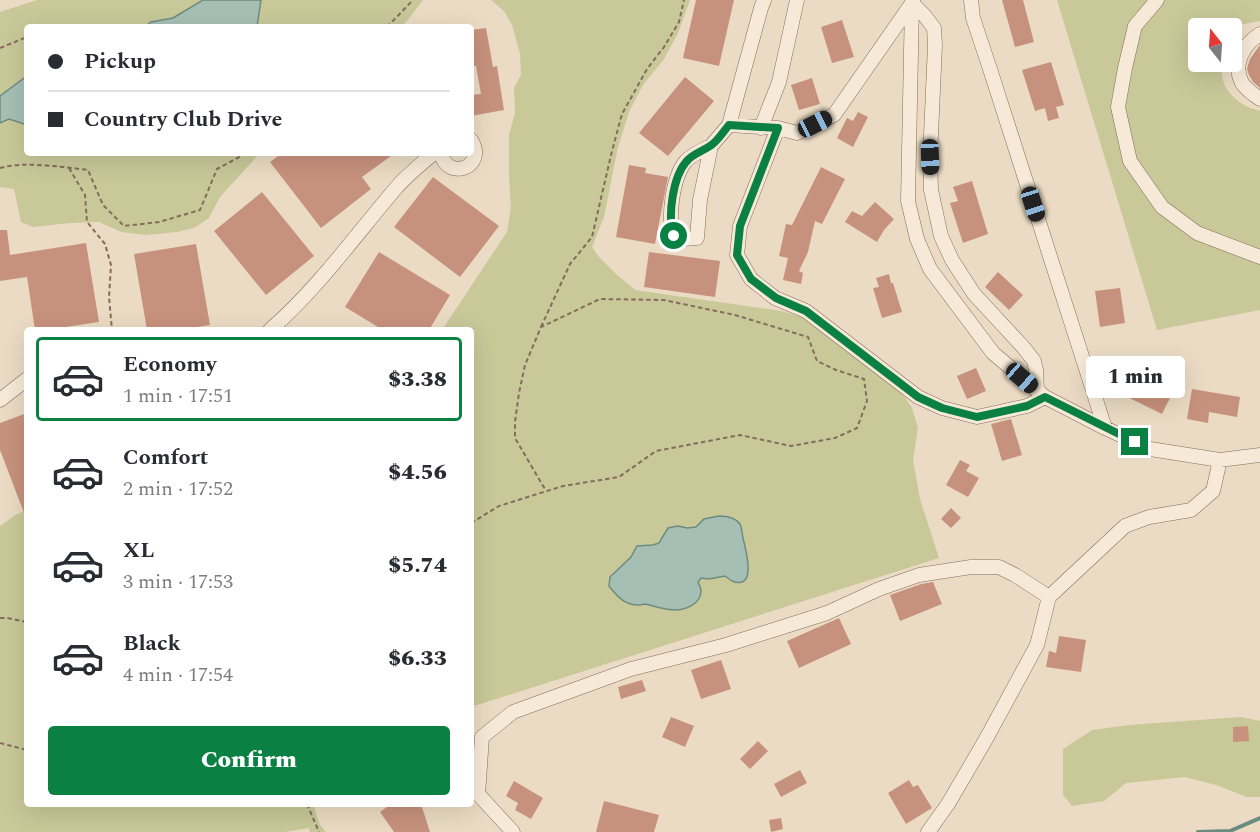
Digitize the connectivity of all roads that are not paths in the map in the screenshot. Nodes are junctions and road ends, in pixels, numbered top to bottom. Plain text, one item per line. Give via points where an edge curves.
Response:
1 (764, 0) edge
2 (797, 0) edge
3 (971, 0) edge
4 (1157, 0) edge
5 (912, 2) edge
6 (1260, 34) edge
7 (1260, 99) edge
8 (729, 125) junction
9 (761, 128) junction
10 (778, 128) junction
11 (474, 145) edge
12 (711, 146) junction
13 (431, 156) edge
14 (442, 156) edge
15 (1260, 257) edge
16 (274, 327) edge
17 (24, 381) edge
18 (3, 392) edge
19 (1041, 393) junction
20 (1105, 428) junction
21 (1260, 454) edge
22 (1220, 460) junction
23 (1049, 597) junction
24 (513, 832) edge
25 (928, 832) edge

1 - 8 street
2 - 9 street via 779,82
3 - 20 street via 973,18
4 - 15 street via 1135,26 1118,107 1131,161 1162,207 1197,233
5 - 10 street via 834,115 797,133
5 - 19 street via 934,28 930,179 940,236 974,294 1034,361
5 - 19 street via 908,201 917,239 930,269 993,353
6 - 7 street via 1241,53 1239,71 1242,84
8 - 9 street
8 - 12 street
9 - 10 street
10 - 19 street via 740,226 737,255 751,279 776,298 806,311 918,397 942,408 977,417 1027,406
11 - 14 street via 474,159 465,168 452,168
12 - 12 street via 686,161 680,171 674,190 674,236 697,238
13 - 16 street via 398,186 354,241
17 - 18 street
19 - 20 street
20 - 22 street via 1150,449
21 - 22 street
22 - 23 street via 1214,491 1191,510 1149,517 1125,526
23 - 24 street via 999,567 971,567 919,576 827,613 726,645 631,669 513,712 482,737 478,794
23 - 25 street via 1037,645 986,739

